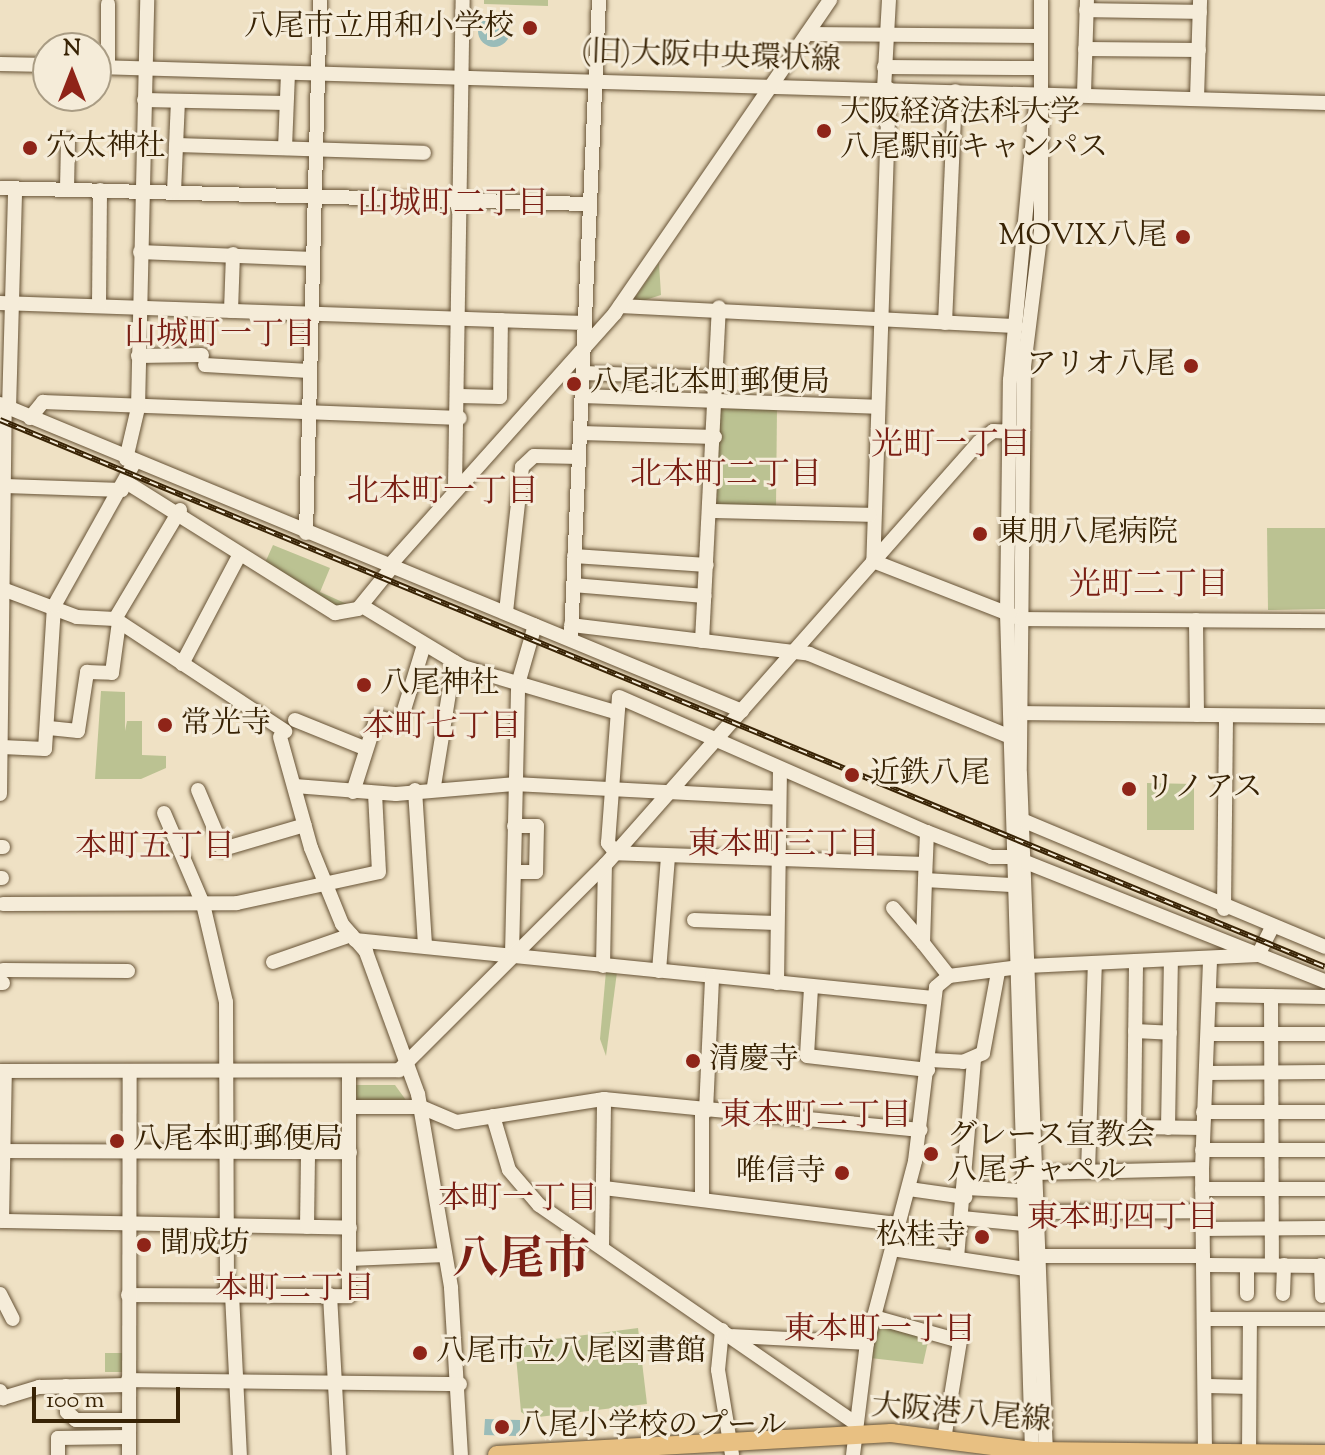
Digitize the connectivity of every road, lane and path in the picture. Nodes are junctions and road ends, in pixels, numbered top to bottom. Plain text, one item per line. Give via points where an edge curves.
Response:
1 (147, 0) edge
2 (320, 0) edge
3 (463, 0) edge
4 (599, 0) edge
5 (830, 0) edge
6 (889, 0) edge
7 (1041, 0) edge
8 (108, 4) dead end
9 (1086, 5) edge
10 (1200, 6) edge
11 (105, 32) edge
12 (807, 34) junction
13 (886, 36) junction
14 (1040, 36) junction
15 (1085, 49) junction
16 (1199, 50) junction
17 (0, 64) edge
18 (32, 65) edge
19 (112, 67) edge
20 (884, 67) junction
21 (145, 68) junction
22 (1039, 68) junction
23 (288, 73) junction
24 (319, 74) junction
25 (463, 75) junction
26 (594, 81) junction
27 (773, 85) junction
28 (886, 89) junction
29 (955, 91) junction
30 (1039, 93) junction
31 (1084, 94) junction
32 (1197, 98) junction
33 (144, 100) junction
34 (178, 101) junction
35 (286, 103) junction
36 (1325, 103) edge
37 (68, 140) dead end
38 (176, 145) junction
39 (285, 148) junction
40 (317, 150) junction
41 (424, 153) dead end
42 (8, 188) edge
43 (67, 189) junction
44 (100, 190) junction
45 (142, 191) junction
46 (174, 192) junction
47 (315, 196) junction
48 (463, 200) junction
49 (589, 204) junction
50 (7, 243) edge
51 (140, 252) junction
52 (233, 254) junction
53 (313, 259) junction
54 (6, 303) edge
55 (99, 306) junction
56 (620, 306) junction
57 (719, 307) junction
58 (139, 308) junction
59 (231, 311) junction
60 (312, 314) junction
61 (461, 319) junction
62 (501, 320) junction
63 (880, 320) junction
64 (585, 323) junction
65 (945, 323) junction
66 (1016, 326) junction
67 (583, 353) junction
68 (138, 356) junction
69 (309, 371) junction
70 (583, 373) junction
71 (717, 378) junction
72 (460, 396) junction
73 (582, 396) junction
74 (716, 401) junction
75 (5, 407) edge
76 (876, 407) junction
77 (138, 408) junction
78 (307, 413) junction
79 (30, 418) junction
80 (460, 418) junction
81 (1015, 432) junction
82 (581, 433) junction
83 (715, 437) junction
84 (579, 457) junction
85 (130, 461) junction
86 (124, 486) junction
87 (455, 487) junction
88 (4, 488) edge
89 (180, 510) junction
90 (711, 511) junction
91 (870, 515) junction
92 (306, 533) junction
93 (240, 554) junction
94 (574, 556) junction
95 (873, 561) junction
96 (707, 565) junction
97 (392, 566) junction
98 (573, 585) junction
99 (2, 588) edge
100 (705, 596) junction
101 (2, 606) edge
102 (54, 606) junction
103 (362, 606) junction
104 (506, 612) junction
105 (1007, 615) junction
106 (1022, 619) junction
107 (117, 620) junction
108 (1196, 620) junction
109 (1325, 621) edge
110 (535, 625) junction
111 (571, 632) junction
112 (702, 641) junction
113 (424, 645) junction
114 (795, 653) junction
115 (454, 662) junction
116 (182, 664) junction
117 (518, 684) junction
118 (612, 711) junction
119 (742, 711) junction
120 (1021, 713) junction
121 (1197, 715) junction
122 (1226, 716) junction
123 (1325, 716) edge
124 (49, 728) junction
125 (287, 729) junction
126 (1006, 735) junction
127 (717, 741) junction
128 (2, 747) junction
129 (364, 748) junction
130 (780, 772) junction
131 (514, 784) junction
132 (295, 786) junction
133 (434, 786) junction
134 (198, 790) dead end
135 (415, 790) junction
136 (610, 790) junction
137 (353, 792) junction
138 (671, 793) junction
139 (0, 794) edge
140 (375, 794) junction
141 (779, 798) junction
142 (1008, 809) junction
143 (164, 813) dead end
144 (1022, 824) junction
145 (305, 825) junction
146 (514, 826) junction
147 (927, 832) junction
148 (616, 853) junction
149 (668, 856) junction
150 (776, 859) junction
151 (1016, 859) junction
152 (925, 864) junction
153 (605, 865) junction
154 (514, 872) junction
155 (324, 879) junction
156 (925, 880) junction
157 (1011, 885) junction
158 (3, 904) dead end
159 (203, 904) junction
160 (893, 908) dead end
161 (1224, 909) junction
162 (694, 920) dead end
163 (776, 923) junction
164 (1272, 928) junction
165 (353, 938) junction
166 (923, 943) junction
167 (425, 945) junction
168 (1325, 947) edge
169 (1258, 955) junction
170 (514, 957) junction
171 (1210, 961) junction
172 (273, 962) dead end
173 (1171, 963) junction
174 (1136, 964) junction
175 (1095, 965) junction
176 (603, 966) junction
177 (1013, 969) junction
178 (128, 971) dead end
179 (659, 971) junction
180 (949, 976) junction
181 (712, 977) junction
182 (2, 979) edge
183 (1325, 981) edge
184 (777, 983) junction
185 (811, 988) junction
186 (1209, 995) junction
187 (1271, 996) junction
188 (1325, 997) edge
189 (933, 998) junction
190 (1135, 1031) junction
191 (1170, 1033) junction
192 (1208, 1034) junction
193 (1272, 1034) junction
194 (1325, 1034) edge
195 (974, 1060) junction
196 (409, 1064) junction
197 (929, 1065) junction
198 (3, 1071) edge
199 (130, 1072) junction
200 (228, 1072) junction
201 (349, 1072) junction
202 (1325, 1072) edge
203 (1206, 1073) junction
204 (1273, 1073) junction
205 (604, 1099) junction
206 (350, 1107) junction
207 (421, 1107) junction
208 (704, 1111) junction
209 (1274, 1111) junction
210 (1325, 1112) edge
211 (493, 1116) junction
212 (1203, 1120) junction
213 (1168, 1128) junction
214 (920, 1130) junction
215 (1202, 1150) junction
216 (1272, 1150) junction
217 (1325, 1150) edge
218 (2, 1151) edge
219 (129, 1151) junction
220 (226, 1152) junction
221 (308, 1152) junction
222 (350, 1152) junction
223 (1202, 1169) junction
224 (1088, 1171) junction
225 (1035, 1173) junction
226 (604, 1188) junction
227 (909, 1189) junction
228 (1202, 1189) junction
229 (1273, 1189) junction
230 (1325, 1189) edge
231 (1023, 1191) junction
232 (966, 1192) junction
233 (702, 1198) junction
234 (1202, 1211) junction
235 (1037, 1212) junction
236 (962, 1218) junction
237 (1, 1221) edge
238 (129, 1223) junction
239 (899, 1224) junction
240 (1024, 1224) junction
241 (307, 1227) junction
242 (228, 1228) junction
243 (350, 1228) junction
244 (1273, 1228) junction
245 (1325, 1228) edge
246 (1202, 1229) junction
247 (602, 1247) junction
248 (892, 1249) junction
249 (445, 1255) junction
250 (1039, 1256) junction
251 (957, 1258) junction
252 (350, 1259) junction
253 (1205, 1261) junction
254 (1278, 1265) junction
255 (1247, 1266) junction
256 (1323, 1266) edge
257 (1026, 1269) junction
258 (0, 1294) edge
259 (230, 1294) junction
260 (1247, 1294) dead end
261 (1283, 1294) dead end
262 (128, 1295) junction
263 (330, 1295) junction
264 (1322, 1296) dead end
265 (874, 1317) junction
266 (13, 1319) dead end
267 (1209, 1319) junction
268 (1325, 1319) edge
269 (1250, 1320) junction
270 (727, 1333) junction
271 (867, 1343) junction
272 (128, 1382) junction
273 (233, 1382) junction
274 (460, 1384) junction
275 (66, 1386) junction
276 (336, 1386) junction
277 (1208, 1386) junction
278 (1249, 1387) junction
279 (0, 1391) edge
280 (129, 1420) junction
281 (855, 1428) junction
282 (129, 1437) junction
283 (936, 1444) edge
284 (732, 1448) edge
285 (602, 1452) edge
286 (1041, 1452) edge
287 (1205, 1454) edge
288 (1249, 1454) edge
289 (1325, 1454) edge
290 (58, 1455) edge
291 (129, 1455) edge
292 (240, 1455) edge
293 (339, 1455) edge
294 (461, 1455) edge
295 (497, 1455) edge
296 (853, 1455) edge

1 - 21 street
2 - 24 street
3 - 25 street
4 - 26 street
5 - 12 street
6 - 13 street
7 - 14 street
8 - 11 street
9 - 10 street
9 - 15 street
10 - 16 street
12 - 13 street
12 - 27 street
13 - 14 street
13 - 20 street
14 - 22 street
15 - 16 street
15 - 31 street
16 - 32 street
17 - 18 street
19 - 21 street, (旧)大阪中央環状線
20 - 22 street
20 - 28 street
21 - 23 street, (旧)大阪中央環状線
21 - 33 street
22 - 30 street
23 - 24 street, (旧)大阪中央環状線
23 - 35 street
24 - 25 street, (旧)大阪中央環状線
24 - 40 street
25 - 26 street, (旧)大阪中央環状線
25 - 48 street
26 - 27 street, (旧)大阪中央環状線
26 - 49 street
27 - 28 street, (旧)大阪中央環状線
27 - 56 street
28 - 29 street, (旧)大阪中央環状線
28 - 63 street
29 - 30 street, (旧)大阪中央環状線
29 - 65 street
30 - 31 street, (旧)大阪中央環状線
30 - 66 street
30 - 81 street via 1040,245
31 - 32 street, (旧)大阪中央環状線
32 - 36 street, (旧)大阪中央環状線
33 - 34 street
33 - 45 street
34 - 35 street
34 - 38 street
35 - 39 street
37 - 43 street
38 - 39 street
38 - 46 street
39 - 40 street
40 - 41 street
40 - 47 street
42 - 43 street
42 - 50 street
43 - 44 street
44 - 45 street
44 - 55 street
45 - 46 street
45 - 51 street
46 - 47 street
47 - 48 street
47 - 53 street
48 - 49 street
48 - 61 street
49 - 64 street
50 - 54 street
51 - 52 street
51 - 58 street
52 - 53 street
52 - 59 street
53 - 60 street
54 - 55 street
54 - 75 street
55 - 58 street
56 - 57 street
56 - 67 street
57 - 63 street via 731,313
57 - 71 street
58 - 59 street
58 - 68 street
59 - 60 street
60 - 61 street
60 - 69 street
61 - 62 street
61 - 72 street
62 - 64 street
62 - 72 street via 500,397
63 - 65 street
63 - 76 street
64 - 67 street
65 - 66 street
66 - 81 street
67 - 70 street
67 - 87 street
68 - 69 street
68 - 77 street
69 - 78 street
70 - 71 street
70 - 73 street
71 - 74 street
72 - 80 street
73 - 74 street
73 - 82 street
74 - 76 street
74 - 83 street
75 - 79 street
75 - 88 street
76 - 91 street
77 - 78 street
77 - 79 street via 43,402
77 - 85 street
78 - 80 street
78 - 92 street
79 - 85 street
80 - 87 street
81 - 95 street via 979,442
81 - 105 street
81 - 106 street
82 - 83 street
82 - 84 street
83 - 90 street
84 - 94 street
84 - 104 street via 534,456 522,467
85 - 86 street
85 - 92 street
86 - 88 street
86 - 89 street
86 - 102 street
87 - 97 street
88 - 99 street
89 - 93 street
89 - 107 street
90 - 91 street
90 - 96 street
91 - 95 street
92 - 97 street
93 - 103 street via 335,613
93 - 116 street
94 - 96 street
94 - 98 street
95 - 105 street
95 - 114 street
96 - 100 street
97 - 103 street
97 - 104 street
98 - 100 street
98 - 111 street
99 - 101 street
99 - 102 street
100 - 112 street
101 - 128 street
102 - 107 street via 77,617
102 - 124 street
103 - 113 street
104 - 110 street
105 - 106 street
105 - 126 street
106 - 108 street
106 - 120 street
107 - 116 street
107 - 124 street via 112,673 87,672 78,731
108 - 109 street
108 - 121 street
110 - 111 street
110 - 117 street
111 - 112 street
111 - 119 street
112 - 114 street
113 - 115 street
113 - 129 street via 400,723 377,717
114 - 119 street
114 - 126 street
115 - 117 street
115 - 133 street
116 - 125 street
117 - 118 street
117 - 131 street
118 - 127 street via 619,697
118 - 136 street
119 - 127 street
120 - 121 street
120 - 144 street
121 - 122 street
122 - 123 street
122 - 161 street
124 - 128 street via 45,749
125 - 129 street
125 - 132 street
126 - 142 street
127 - 130 street
127 - 138 street
128 - 139 street
129 - 137 street
130 - 141 street
130 - 147 street
131 - 133 street
131 - 136 street
131 - 146 street
132 - 137 street
132 - 145 street
133 - 135 street
134 - 145 street via 223,849
135 - 140 street
135 - 167 street
136 - 138 street
136 - 148 street via 608,843
137 - 140 street
138 - 141 street
138 - 148 street
140 - 155 street via 379,872
141 - 150 street
142 - 144 street
142 - 151 street
143 - 159 street
144 - 151 street
144 - 161 street
145 - 155 street
146 - 154 street
146 - 154 street via 537,826 536,872
147 - 151 street via 991,857
147 - 152 street
148 - 149 street
148 - 153 street
149 - 150 street
149 - 179 street
150 - 152 street
150 - 163 street
151 - 157 street
151 - 169 street
151 - 177 street
152 - 156 street
153 - 170 street
153 - 176 street
154 - 170 street
155 - 159 street via 261,898
155 - 165 street
156 - 157 street
156 - 166 street
157 - 177 street
158 - 159 street
159 - 200 street via 226,1002
160 - 166 street
161 - 164 street
162 - 163 street
163 - 184 street
164 - 168 street
164 - 169 street
165 - 167 street
165 - 172 street
165 - 196 street
166 - 180 street
167 - 170 street
169 - 171 street
169 - 183 street
170 - 176 street
170 - 196 street
171 - 173 street
171 - 186 street
173 - 174 street
173 - 191 street
174 - 175 street
174 - 190 street
175 - 177 street
175 - 224 street
176 - 179 street
177 - 180 street
177 - 195 street via 983,1053
177 - 225 street
177 - 231 street
178 - 182 street
179 - 181 street
180 - 189 street
181 - 184 street
181 - 208 street
184 - 185 street
185 - 189 street
185 - 197 street via 807,1056
186 - 187 street
186 - 192 street
187 - 188 street
187 - 193 street
189 - 197 street
190 - 191 street
190 - 213 street via 1134,1127
191 - 213 street
192 - 193 street
192 - 203 street
193 - 194 street
193 - 204 street
195 - 197 street
195 - 232 street
196 - 201 street
196 - 207 street
197 - 214 street
198 - 199 street
198 - 218 street
199 - 200 street
199 - 219 street
200 - 201 street
200 - 220 street
201 - 206 street
202 - 204 street
203 - 204 street
203 - 212 street
204 - 209 street
205 - 208 street
205 - 211 street
205 - 226 street
206 - 207 street
206 - 222 street
207 - 211 street via 457,1122
207 - 249 street
208 - 214 street
208 - 233 street
209 - 210 street
209 - 212 street
209 - 216 street
211 - 247 street via 519,1187
212 - 213 street
212 - 215 street
214 - 227 street
215 - 216 street
215 - 223 street
216 - 217 street
216 - 229 street
218 - 219 street
218 - 237 street
219 - 220 street
219 - 238 street
220 - 221 street
220 - 242 street
221 - 222 street
221 - 241 street
222 - 243 street
223 - 224 street
223 - 228 street
224 - 225 street
225 - 235 street
226 - 233 street
226 - 247 street
227 - 232 street
227 - 239 street
228 - 229 street
228 - 234 street
229 - 230 street
229 - 244 street
231 - 232 street
231 - 240 street
232 - 236 street
233 - 239 street
234 - 235 street
234 - 246 street
235 - 250 street
236 - 240 street
236 - 251 street
237 - 238 street
238 - 242 street
238 - 262 street
239 - 248 street
240 - 257 street
241 - 242 street
241 - 243 street
242 - 259 street
243 - 252 street
244 - 245 street
244 - 246 street
244 - 254 street
246 - 253 street
247 - 270 street
248 - 251 street
248 - 265 street
249 - 252 street
249 - 274 street
250 - 253 street
250 - 286 street
251 - 257 street
252 - 263 street via 349,1296
253 - 255 street
253 - 267 street
254 - 255 street
254 - 256 street
254 - 261 street
255 - 260 street
256 - 264 street
257 - 286 street
258 - 266 street
259 - 262 street
259 - 263 street
259 - 273 street
262 - 272 street
263 - 276 street
265 - 271 street
265 - 283 street via 960,1341
267 - 269 street
267 - 277 street
268 - 269 street
269 - 278 street
270 - 271 street
270 - 281 street
270 - 284 street via 718,1370
271 - 281 street
272 - 273 street
272 - 275 street
272 - 280 street
273 - 276 street
273 - 292 street
274 - 276 street
274 - 294 street
275 - 279 street via 3,1398
275 - 280 street via 67,1412 76,1420
276 - 293 street
277 - 278 street
277 - 287 street
278 - 288 street
280 - 282 street
281 - 283 main road, 大阪港八尾線
281 - 284 main road, 大阪港八尾線
281 - 296 street
282 - 290 street via 58,1438
282 - 291 street
283 - 286 main road, 大阪港八尾線
284 - 285 main road, 大阪港八尾線
285 - 295 main road, 大阪港八尾線
286 - 287 main road, 大阪港八尾線
287 - 288 main road, 大阪港八尾線
288 - 289 main road, 大阪港八尾線

